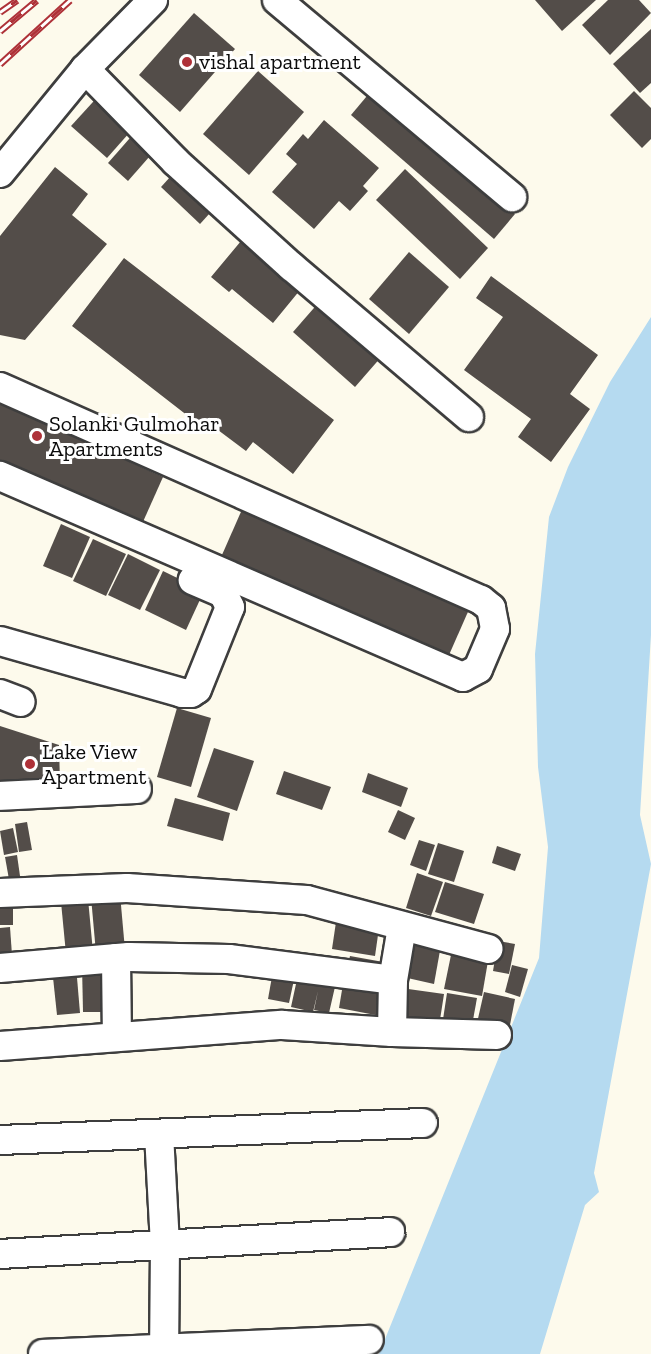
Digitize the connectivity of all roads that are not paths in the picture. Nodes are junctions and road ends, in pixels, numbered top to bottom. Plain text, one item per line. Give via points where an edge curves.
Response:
1 (153, 0) edge
2 (277, 0) edge
3 (85, 69) junction
4 (0, 173) edge
5 (512, 197) dead end
6 (0, 387) edge
7 (469, 417) dead end
8 (0, 476) edge
9 (0, 494) edge
10 (0, 641) edge
11 (137, 789) dead end
12 (0, 796) edge
13 (0, 893) edge
14 (402, 927) junction
15 (489, 949) dead end
16 (116, 958) junction
17 (0, 968) edge
18 (393, 980) junction
19 (392, 1032) junction
20 (497, 1035) dead end
21 (117, 1036) junction
22 (0, 1046) edge
23 (423, 1123) dead end
24 (159, 1134) junction
25 (0, 1140) edge
26 (390, 1232) dead end
27 (165, 1245) junction
28 (0, 1254) edge
29 (369, 1340) dead end
30 (164, 1352) edge
31 (43, 1354) edge

1 - 3 street
2 - 5 street
3 - 4 street
3 - 7 street via 176,162 292,267
6 - 8 street via 481,600 491,608 495,629 478,669 463,677
9 - 10 street via 223,593 230,607 197,689 191,693
11 - 12 street
13 - 14 street via 127,888 307,900
14 - 15 street
14 - 18 street
16 - 17 street
16 - 18 street via 229,959
16 - 21 street
18 - 19 street
19 - 20 street
19 - 21 street via 282,1025
21 - 22 street
23 - 24 street
24 - 25 street
24 - 27 street
26 - 27 street
27 - 28 street
27 - 30 street
29 - 30 street
30 - 31 street

